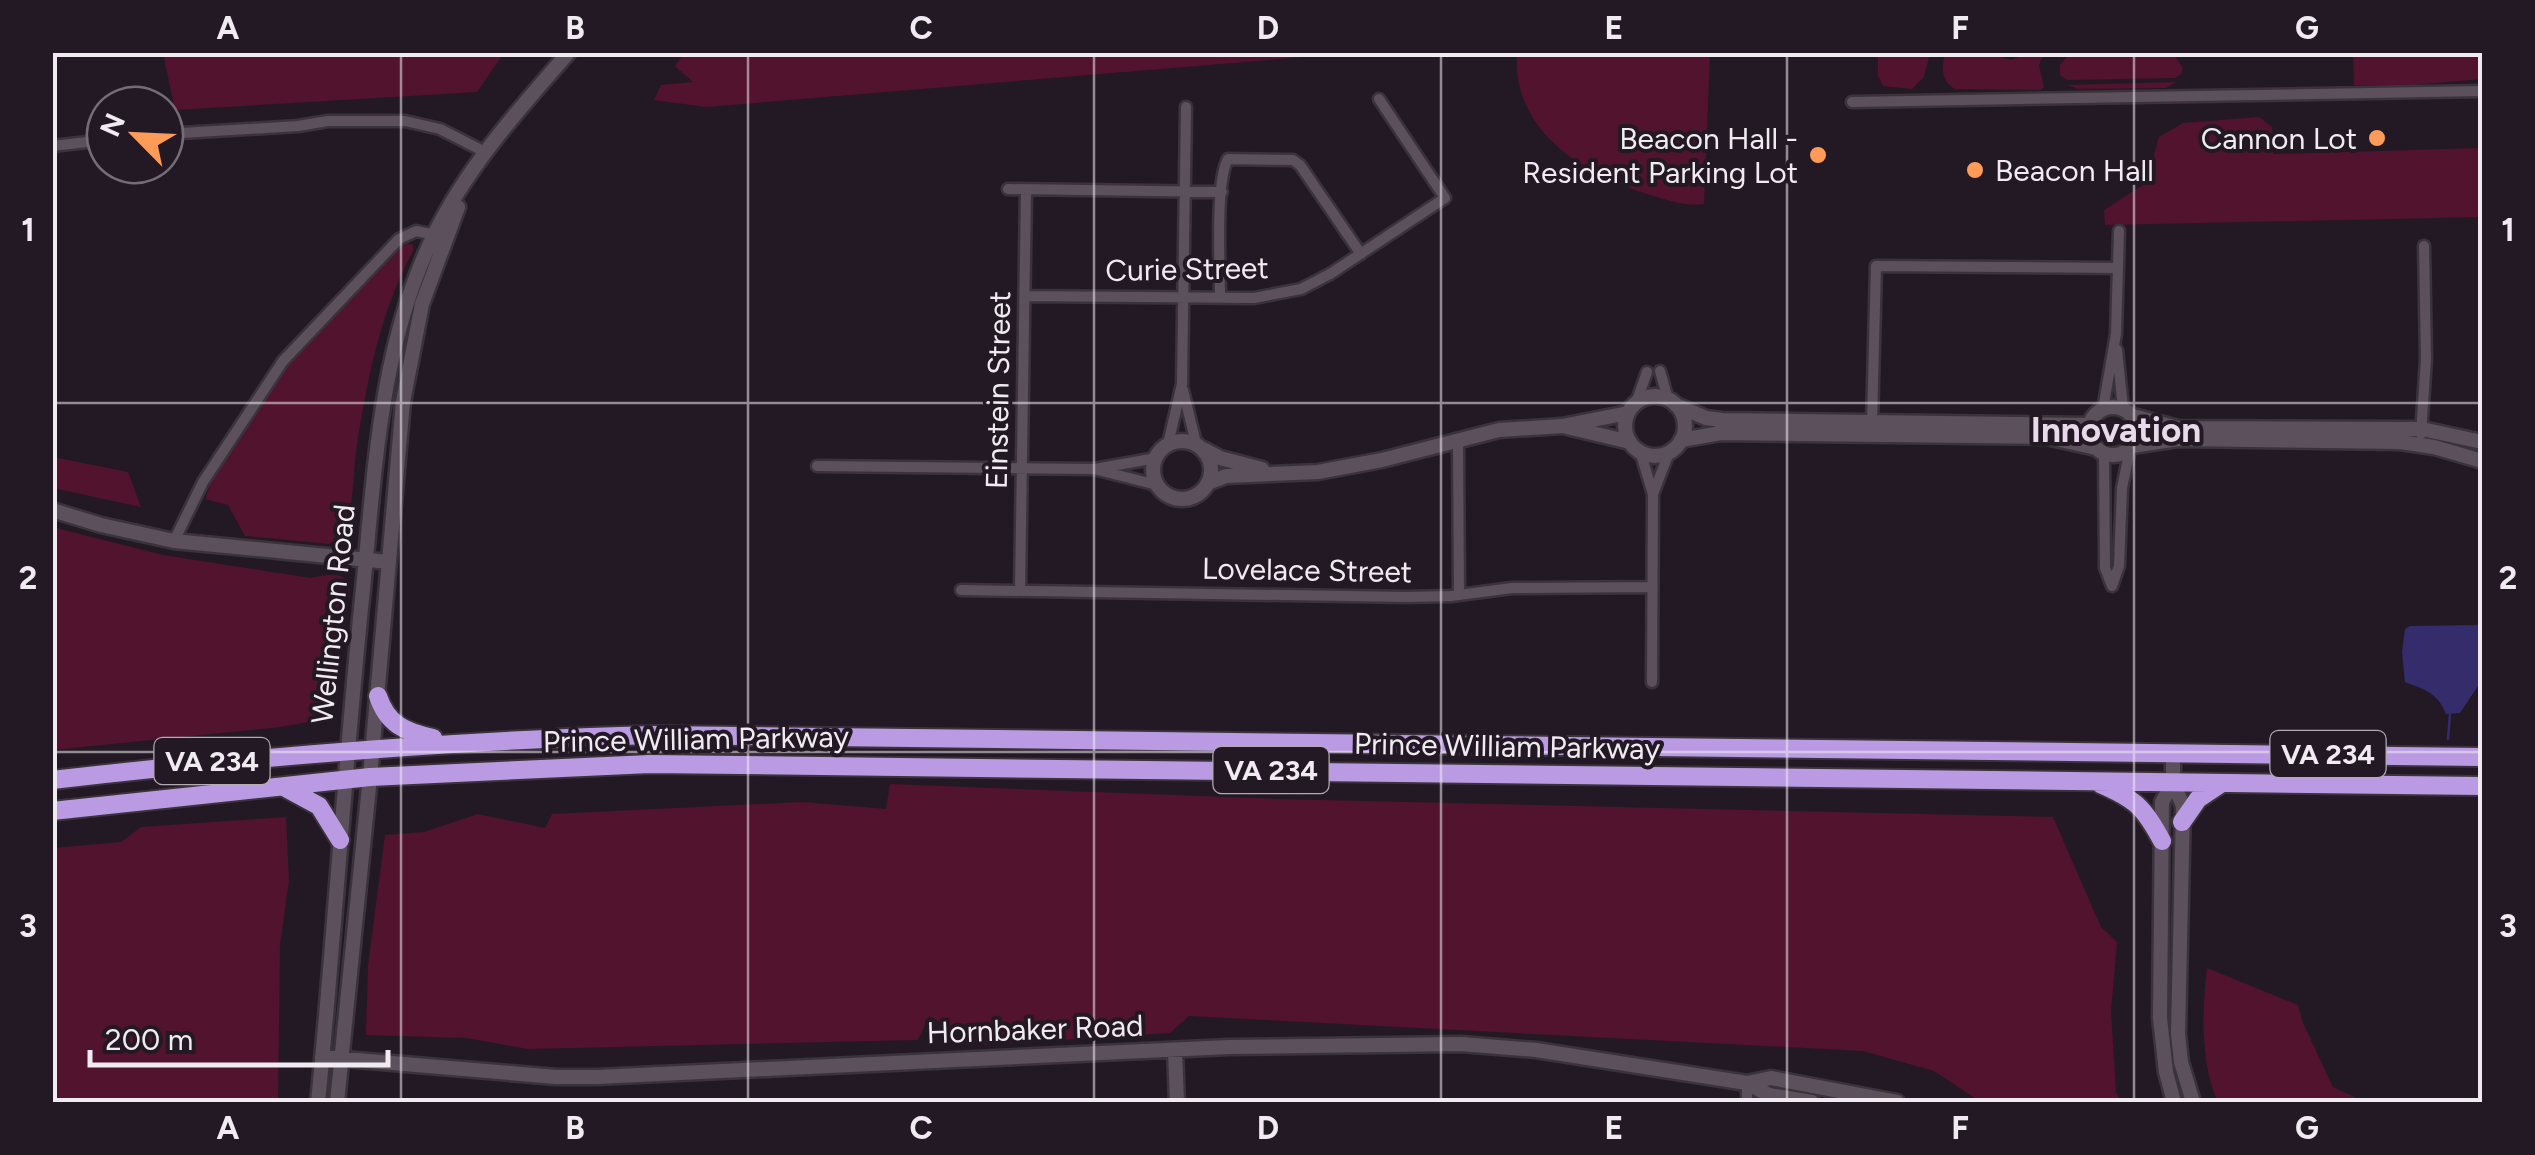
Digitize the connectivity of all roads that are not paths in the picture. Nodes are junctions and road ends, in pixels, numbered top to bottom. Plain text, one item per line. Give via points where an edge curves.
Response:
1 (569, 52) edge
2 (2482, 91) edge
3 (1379, 99) dead end
4 (1852, 102) dead end
5 (1186, 107) dead end
6 (185, 133) edge
7 (85, 142) edge
8 (52, 146) edge
9 (487, 154) junction
10 (1008, 190) dead end
11 (1026, 190) junction
12 (1184, 191) junction
13 (1222, 192) junction
14 (2119, 231) dead end
15 (440, 236) junction
16 (2424, 246) dead end
17 (1362, 254) junction
18 (2118, 268) junction
19 (1025, 296) junction
20 (1183, 296) junction
21 (1220, 297) junction
22 (2116, 334) junction
23 (1660, 371) dead end
24 (1647, 372) dead end
25 (1182, 384) junction
26 (1672, 402) junction
27 (1632, 408) junction
28 (2102, 409) junction
29 (2128, 412) junction
30 (1872, 423) junction
31 (2090, 425) junction
32 (1562, 426) junction
33 (2421, 437) junction
34 (1458, 441) junction
35 (2482, 442) edge
36 (1168, 444) junction
37 (1676, 445) junction
38 (1200, 446) junction
39 (1635, 446) junction
40 (2131, 448) junction
41 (2100, 451) junction
42 (1156, 458) junction
43 (2482, 461) edge
44 (817, 466) dead end
45 (1022, 469) junction
46 (1094, 469) junction
47 (1278, 474) junction
48 (1208, 483) junction
49 (1157, 485) junction
50 (1653, 494) junction
51 (52, 510) edge
52 (174, 541) junction
53 (366, 560) junction
54 (390, 562) junction
55 (1652, 587) junction
56 (961, 590) dead end
57 (1020, 591) junction
58 (1459, 595) junction
59 (1652, 682) dead end
60 (378, 696) junction
61 (452, 742) junction
62 (373, 748) junction
63 (347, 750) junction
64 (2173, 752) junction
65 (2482, 757) edge
66 (370, 778) junction
67 (52, 780) edge
68 (344, 780) junction
69 (2090, 780) junction
70 (2173, 782) junction
71 (2222, 782) junction
72 (278, 786) junction
73 (2482, 786) edge
74 (52, 811) edge
75 (2182, 822) junction
76 (340, 840) junction
77 (2162, 841) junction
78 (1174, 1050) junction
79 (322, 1057) junction
80 (342, 1057) junction
81 (1748, 1083) junction
82 (318, 1102) edge
83 (337, 1102) edge
84 (1176, 1102) edge
85 (1746, 1102) edge
86 (1812, 1102) edge
87 (1897, 1102) edge
88 (2174, 1102) edge
89 (2193, 1102) edge

1 - 9 main road, Wellington Road
2 - 4 street
3 - 17 street, Curie Street via 1445,198
5 - 12 street
6 - 9 street via 405,121
7 - 8 street
9 - 15 main road, Wellington Road
10 - 11 street
11 - 12 street
11 - 19 street, Einstein Street
12 - 13 street
12 - 20 street
13 - 17 street via 1228,159 1293,160
13 - 21 street
14 - 18 street
15 - 52 street via 416,232 399,239 301,339 203,482
15 - 53 main road, Wellington Road via 407,301 388,373
15 - 54 main road, Wellington Road via 408,364
16 - 33 street
17 - 21 street, Curie Street via 1301,288
18 - 22 street
18 - 30 street via 1876,266
19 - 20 street, Curie Street
19 - 45 street, Einstein Street
20 - 21 street, Curie Street
20 - 25 street
22 - 28 street
22 - 29 street
23 - 26 street
24 - 27 street
25 - 36 street
25 - 38 street
26 - 27 main road via 1648,396
26 - 30 main road via 1722,420
26 - 37 main road via 1684,422
27 - 32 main road
27 - 39 main road via 1625,427
28 - 29 main road
28 - 31 main road
29 - 33 main road via 2178,428
29 - 40 main road via 2138,431
30 - 31 main road
31 - 41 main road
32 - 34 main road via 1499,430
32 - 39 main road
33 - 35 main road
33 - 40 main road via 2178,439
33 - 43 main road
34 - 47 main road via 1318,472
34 - 58 street
36 - 38 main road
36 - 42 main road
37 - 39 main road via 1658,455
37 - 41 main road via 1722,434 1996,436 2047,438
37 - 50 street
38 - 47 main road
38 - 48 main road via 1212,466
39 - 50 street
40 - 41 main road
40 - 41 street via 2122,488 2120,566 2112,586 2104,568
42 - 46 street
42 - 49 main road
44 - 45 street
45 - 46 street
45 - 57 street, Einstein Street
46 - 49 street
47 - 48 main road
48 - 49 main road via 1182,499
50 - 55 street
51 - 52 main road
52 - 53 main road
53 - 54 main road
53 - 63 main road, Wellington Road
54 - 60 main road, Wellington Road
55 - 58 street, Lovelace Street
55 - 59 street
56 - 57 street, Lovelace Street
57 - 58 street, Lovelace Street
60 - 61 highway via 404,730
60 - 62 main road, Wellington Road
61 - 62 highway, Prince William Parkway / VA 234
61 - 64 highway, Prince William Parkway / VA 234 via 749,734
62 - 63 highway, Prince William Parkway / VA 234
62 - 66 main road, Wellington Road
63 - 67 highway, Prince William Parkway / VA 234
63 - 68 main road, Wellington Road
64 - 65 highway, Prince William Parkway / VA 234
64 - 70 main road
66 - 68 highway, Prince William Parkway / VA 234
66 - 69 highway, Prince William Parkway / VA 234 via 776,764
66 - 80 main road, Wellington Road
68 - 72 highway, Prince William Parkway / VA 234
68 - 76 main road, Wellington Road
69 - 70 highway, Prince William Parkway / VA 234
69 - 77 highway via 2134,800
70 - 71 highway, Prince William Parkway / VA 234
70 - 75 main road
70 - 77 main road via 2162,802
71 - 73 highway, Prince William Parkway / VA 234
71 - 75 highway
72 - 74 highway, Prince William Parkway / VA 234
72 - 76 highway via 319,806
75 - 89 main road via 2178,1034
76 - 79 main road, Wellington Road
77 - 88 main road via 2160,1018
78 - 80 main road, Hornbaker Road via 583,1077
78 - 81 main road, Hornbaker Road via 1504,1046
78 - 84 main road
79 - 80 main road, Hornbaker Road
79 - 82 main road, Wellington Road
80 - 83 main road, Wellington Road
81 - 85 street
81 - 86 main road, Hornbaker Road via 1769,1095
81 - 87 main road, Hornbaker Road via 1771,1078

